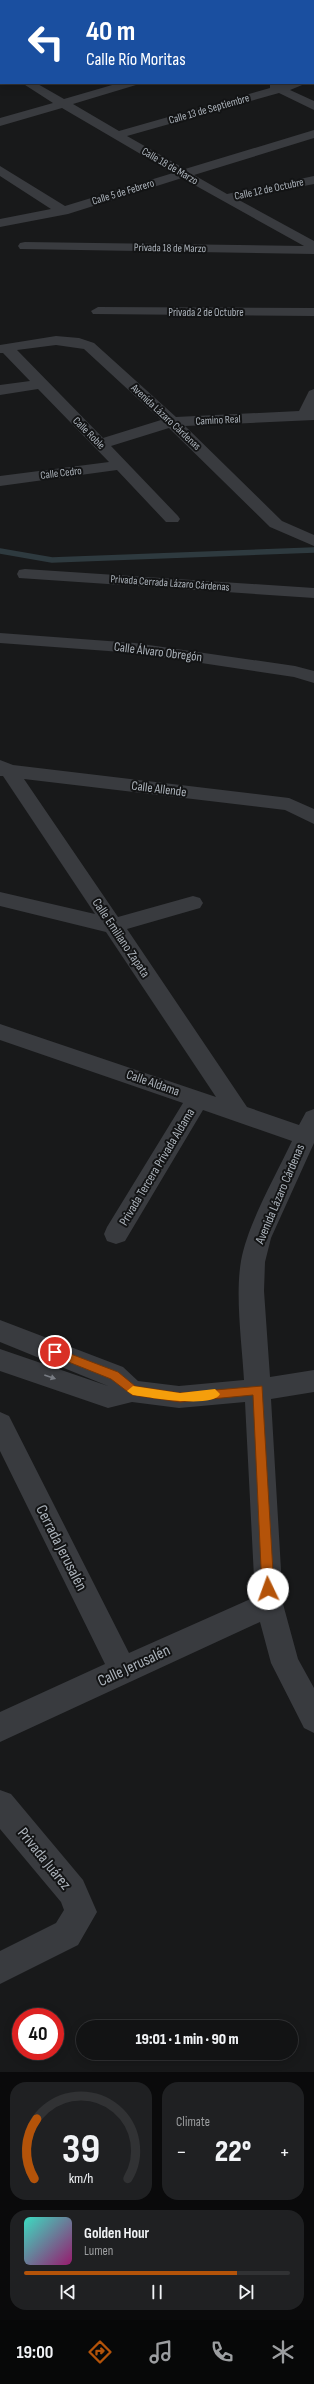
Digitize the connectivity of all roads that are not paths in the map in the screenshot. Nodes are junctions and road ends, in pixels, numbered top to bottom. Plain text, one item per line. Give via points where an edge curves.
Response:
1 (30, 84) edge
2 (129, 84) edge
3 (270, 84) edge
4 (298, 84) edge
5 (280, 89) junction
6 (63, 103) junction
7 (314, 106) edge
8 (0, 122) edge
9 (314, 134) edge
10 (117, 135) junction
11 (0, 170) edge
12 (182, 173) junction
13 (314, 180) edge
14 (225, 198) junction
15 (63, 211) junction
16 (0, 223) edge
17 (25, 246) dead end
18 (314, 246) edge
19 (314, 250) edge
20 (98, 312) dead end
21 (314, 312) edge
22 (3, 348) edge
23 (41, 384) junction
24 (0, 390) edge
25 (314, 394) edge
26 (309, 415) edge
27 (172, 422) junction
28 (101, 444) junction
29 (122, 465) junction
30 (0, 481) edge
31 (172, 519) dead end
32 (309, 540) edge
33 (25, 574) dead end
34 (314, 592) edge
35 (0, 638) edge
36 (314, 677) edge
37 (3, 769) edge
38 (314, 817) edge
39 (0, 899) edge
40 (193, 903) dead end
41 (113, 926) junction
42 (0, 1032) edge
43 (198, 1099) junction
44 (239, 1113) junction
45 (309, 1127) edge
46 (116, 1234) dead end
47 (0, 1331) edge
48 (0, 1360) edge
49 (314, 1381) edge
50 (258, 1390) junction
51 (132, 1391) junction
52 (0, 1424) edge
53 (269, 1604) junction
54 (123, 1671) junction
55 (314, 1718) edge
56 (0, 1727) edge
57 (0, 1805) edge
58 (0, 1968) edge

1 - 6 street, Calle 18 de Marzo
2 - 6 street
3 - 5 street
4 - 5 street, Calle 13 de Septiembre
5 - 7 street
5 - 10 street, Calle 13 de Septiembre
6 - 8 street
6 - 10 street, Calle 18 de Marzo
9 - 12 street, Calle 5 de Febrero
10 - 12 street, Calle 18 de Marzo
11 - 15 street
12 - 14 street, Calle 18 de Marzo
12 - 15 street, Calle 5 de Febrero
13 - 14 street, Calle 12 de Octubre
14 - 18 street, Calle 18 de Marzo
15 - 16 street, Calle 5 de Febrero
17 - 19 street, Privada 18 de Marzo
20 - 21 street, Privada 2 de Octubre
22 - 23 street, Calle Roble
22 - 27 street, Avenida Lázaro Cárdenas via 78,341 89,346
23 - 24 street
23 - 28 street, Calle Roble
25 - 26 street
26 - 27 street, Camino Real
27 - 28 street, Camino Real
27 - 32 street, Avenida Lázaro Cárdenas via 276,524
28 - 29 street, Calle Roble
29 - 30 street, Calle Cedro
29 - 31 street, Calle Roble
33 - 34 street, Privada Cerrada Lázaro Cárdenas
35 - 36 street, Calle Álvaro Obregón via 135,648
37 - 38 street, Calle Allende via 289,804
37 - 41 street, Calle Emiliano Zapata
39 - 41 street
40 - 41 street
41 - 44 street, Calle Emiliano Zapata
42 - 43 street, Calle Aldama
43 - 44 street, Calle Aldama
43 - 46 street, Privada Tercera Privada Aldama
44 - 45 street, Calle Aldama
45 - 50 street, Avenida Lázaro Cárdenas via 259,1238 253,1262 252,1291
47 - 51 street via 114,1375
48 -> 51 street via 108,1397
49 - 50 street
50 - 51 street via 180,1397
50 - 53 street, Avenida Lázaro Cárdenas
52 - 54 street, Cerrada Jerusalén
53 - 54 street, Calle Jerusalén
53 - 55 street, Avenida Lázaro Cárdenas via 285,1664
54 - 56 street, Calle Jerusalén
57 - 58 street, Privada Juárez via 72,1891 81,1912 67,1934

